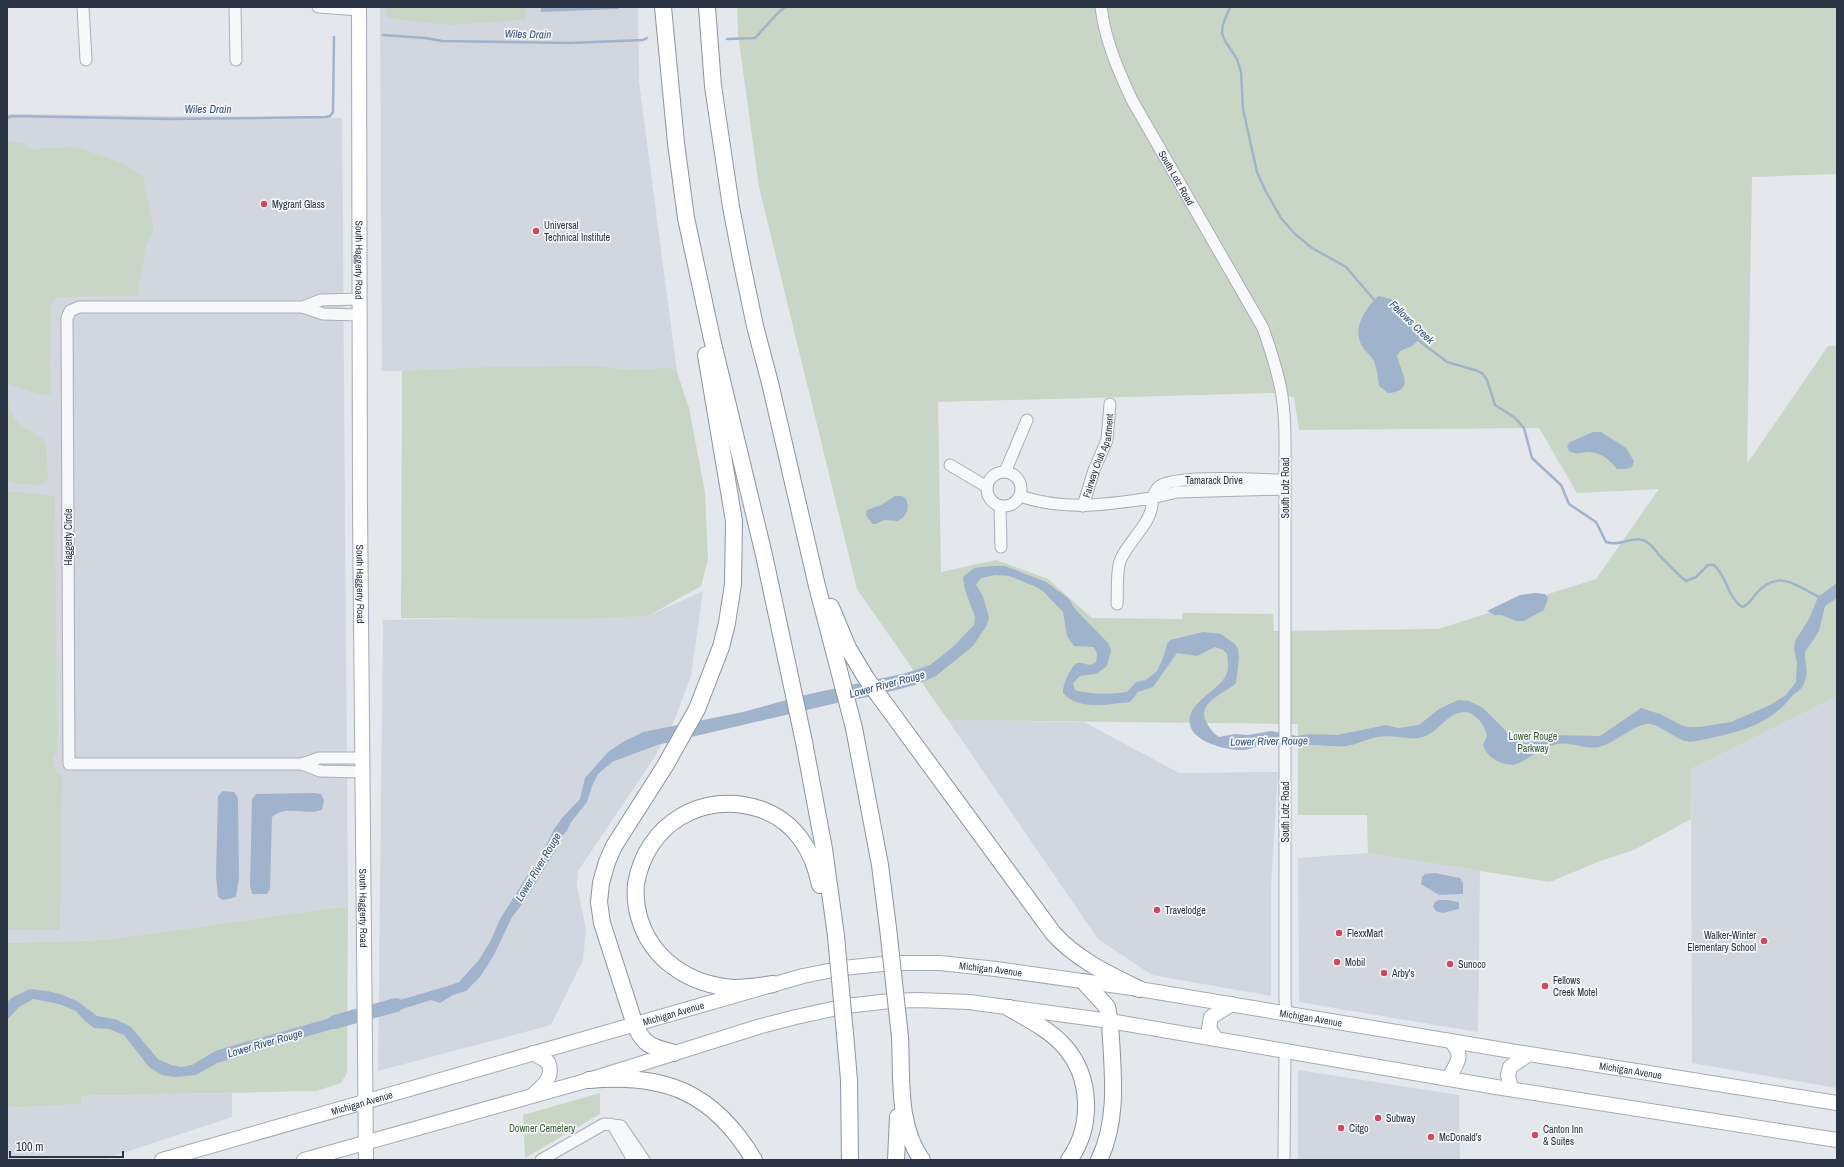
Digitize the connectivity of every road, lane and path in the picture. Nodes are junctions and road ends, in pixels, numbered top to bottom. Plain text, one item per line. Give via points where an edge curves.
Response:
1 (83, 7) edge
2 (235, 7) edge
3 (318, 7) edge
4 (663, 7) edge
5 (707, 7) edge
6 (1101, 7) edge
7 (359, 9) edge
8 (86, 60) dead end
9 (236, 60) dead end
10 (690, 238) junction
11 (359, 299) junction
12 (303, 307) junction
13 (359, 315) junction
14 (1110, 404) dead end
15 (1027, 420) dead end
16 (950, 465) dead end
17 (1005, 472) junction
18 (1285, 484) junction
19 (987, 487) junction
20 (1020, 496) junction
21 (1152, 498) junction
22 (1000, 506) junction
23 (1083, 506) junction
24 (1001, 547) dead end
25 (1117, 604) dead end
26 (841, 649) junction
27 (362, 765) junction
28 (835, 933) junction
29 (1084, 982) junction
30 (773, 984) junction
31 (1139, 989) junction
32 (1232, 1004) junction
33 (1009, 1008) junction
34 (1286, 1013) junction
35 (1110, 1021) junction
36 (635, 1025) junction
37 (900, 1037) junction
38 (1216, 1039) junction
39 (1451, 1041) junction
40 (1285, 1051) junction
41 (533, 1053) junction
42 (674, 1053) junction
43 (1529, 1054) junction
44 (1449, 1078) junction
45 (589, 1080) junction
46 (1511, 1089) junction
47 (533, 1094) junction
48 (366, 1100) junction
49 (1837, 1103) edge
50 (610, 1124) junction
51 (1837, 1140) edge
52 (366, 1142) junction
53 (162, 1160) edge
54 (304, 1160) edge
55 (366, 1160) edge
56 (541, 1160) edge
57 (633, 1160) edge
58 (644, 1160) edge
59 (754, 1160) edge
60 (850, 1160) edge
61 (896, 1160) edge
62 (922, 1160) edge
63 (1069, 1160) edge
64 (1099, 1160) edge
65 (1284, 1160) edge

1 - 8 street
2 - 9 street
3 - 7 street
4 - 10 highway via 676,143
5 - 26 highway via 713,86 731,207 755,326 786,431
6 - 18 street, South Lotz Road via 1109,45 1132,100 1263,328 1274,359 1283,406
7 - 11 main road, South Haggerty Road
10 - 28 highway via 764,555 804,742 824,849
10 - 36 highway via 693,283 734,521 733,584 721,647 696,709 665,766 614,846 604,871 599,902 602,923
11 - 12 street, Haggerty Circle via 321,300
11 - 13 main road, South Haggerty Road
12 - 13 street, Haggerty Circle via 323,314
12 - 27 street, Haggerty Circle via 79,307 70,311 66,318 69,764 302,764 320,771
13 - 27 main road, South Haggerty Road
14 - 23 street, Fairway Club Apartment via 1107,440
15 - 17 street
16 - 19 street
17 - 19 street via 995,475
17 - 20 street via 1018,480
18 - 21 street, Tamarack Drive via 1179,481 1161,485
18 - 34 street, South Lotz Road
19 - 22 street via 988,497
20 - 22 street via 1012,504
20 - 23 street via 1041,502
21 - 23 street
21 - 25 street via 1153,506 1148,518 1120,562
22 - 24 street
26 - 31 highway via 866,678 1058,938 1087,963
26 - 37 highway, bridge via 880,865
27 - 48 main road, South Haggerty Road
28 - 30 highway via 824,904 812,858 806,845 787,822 749,805 720,803 695,809 670,824 659,834 645,856 636,884 638,913 648,938 674,968 700,981 734,988
28 - 60 highway, bridge via 846,1045
29 - 30 main road, Michigan Avenue via 996,969 921,962 843,968
29 - 31 main road, Michigan Avenue
29 - 35 highway via 1107,1007
30 - 36 main road, Michigan Avenue
31 - 32 main road, Michigan Avenue
32 - 34 main road, Michigan Avenue
32 - 38 main road via 1211,1017 1209,1028
33 - 35 main road
33 - 42 main road via 969,1002 923,1000 846,1006 820,1010 761,1026
33 - 63 highway via 1036,1023 1064,1046 1081,1076 1086,1113 1078,1144
34 - 39 main road, Michigan Avenue
35 - 38 main road
35 - 64 highway via 1112,1117 1108,1140
36 - 41 main road, Michigan Avenue
36 - 42 highway via 647,1045
37 - 61 highway
37 - 62 highway via 904,1113 908,1137
38 - 40 main road
39 - 43 main road, Michigan Avenue
39 - 44 main road via 1459,1057 1458,1064
40 - 44 main road
40 - 65 street
41 - 47 main road via 548,1062 550,1072 547,1083
41 - 48 main road, Michigan Avenue
42 - 45 main road
43 - 46 main road via 1510,1067 1508,1075
43 - 49 main road, Michigan Avenue
44 - 46 main road
45 - 47 main road
45 - 59 highway via 638,1079 668,1085 688,1093 730,1125
46 - 51 main road
47 - 52 main road
48 - 52 main road, South Haggerty Road
48 - 53 main road, Michigan Avenue
50 - 56 street via 604,1124
50 - 57 street
50 - 58 street via 621,1126
52 - 54 main road
52 - 55 main road, South Haggerty Road

